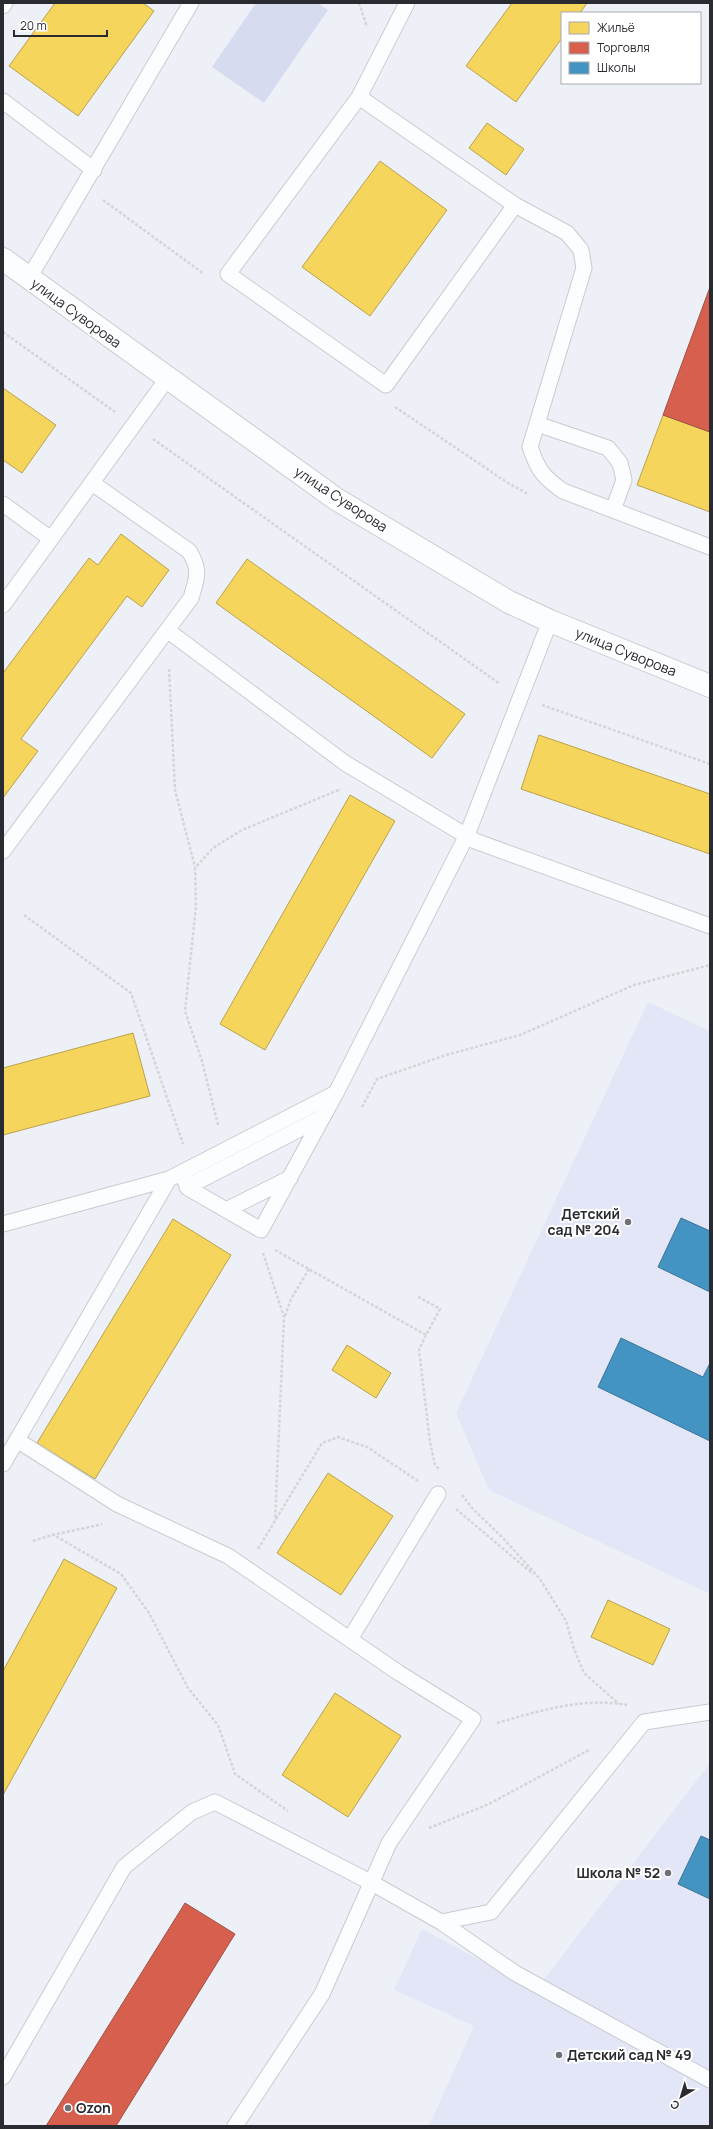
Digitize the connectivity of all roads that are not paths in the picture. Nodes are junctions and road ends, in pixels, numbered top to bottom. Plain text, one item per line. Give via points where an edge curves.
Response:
1 (5, 3) edge
2 (191, 3) edge
3 (407, 3) edge
4 (3, 6) edge
5 (359, 96) junction
6 (3, 101) edge
7 (94, 170) junction
8 (515, 205) junction
9 (3, 259) edge
10 (30, 278) junction
11 (167, 379) junction
12 (537, 424) junction
13 (92, 483) junction
14 (3, 504) edge
15 (613, 510) junction
16 (52, 539) junction
17 (710, 547) edge
18 (3, 605) edge
19 (550, 621) junction
20 (167, 630) junction
21 (710, 686) edge
22 (467, 835) junction
23 (3, 851) edge
24 (710, 926) edge
25 (336, 1093) junction
26 (323, 1117) junction
27 (290, 1178) junction
28 (179, 1180) junction
29 (226, 1210) junction
30 (3, 1224) edge
31 (17, 1440) junction
32 (3, 1464) edge
33 (438, 1494) road end
34 (350, 1639) junction
35 (710, 1712) edge
36 (372, 1883) junction
37 (441, 1922) junction
38 (3, 2077) edge
39 (710, 2080) edge
40 (235, 2126) edge

1 - 4 lane
2 - 7 lane
3 - 5 lane
5 - 8 lane
5 - 8 lane via 228,274 386,384
6 - 7 lane
7 - 10 lane
8 - 12 lane via 567,233 581,250 584,268
9 - 10 main road, улица Суворова
10 - 11 main road, улица Суворова
11 - 13 lane
11 - 19 main road, улица Суворова via 336,499 509,602
12 - 15 lane via 530,447 536,467 546,479 563,491
12 - 15 lane via 608,448 620,463 624,480
13 - 16 lane
13 - 20 lane via 189,551 196,562 198,577 191,598
14 - 16 lane
15 - 17 lane
16 - 18 lane
19 - 21 main road, улица Суворова
19 - 22 lane
20 - 22 lane via 345,763
20 - 23 lane
22 - 24 lane via 475,841
22 - 25 lane
25 - 26 lane
25 - 28 lane
26 - 27 lane
26 - 28 lane
27 - 29 lane
27 - 29 lane via 261,1230
28 - 29 lane
28 - 30 lane
28 - 31 lane
31 - 32 lane
31 - 34 lane via 117,1504 228,1556
33 - 34 lane
34 - 36 lane via 473,1719 389,1843
35 - 37 lane via 644,1722 490,1912
36 - 37 lane
36 - 38 lane via 215,1802 192,1812 124,1867
36 - 40 lane via 322,1994
37 - 39 lane via 515,1973

